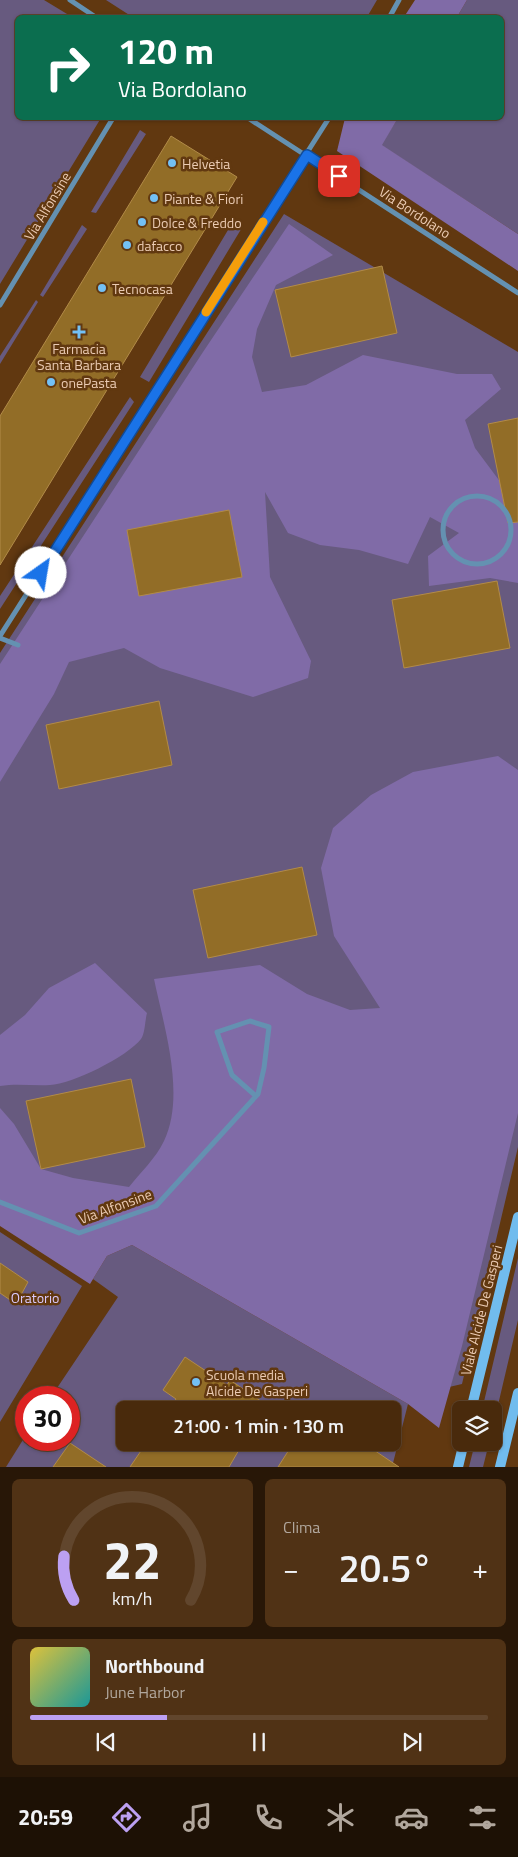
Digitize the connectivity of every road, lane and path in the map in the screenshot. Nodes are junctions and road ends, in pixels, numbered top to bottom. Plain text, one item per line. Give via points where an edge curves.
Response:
1 (70, 0) edge
2 (399, 0) edge
3 (92, 15) edge
4 (391, 15) edge
5 (112, 120) edge
6 (251, 120) edge
7 (328, 120) edge
8 (307, 155) junction
9 (518, 294) edge
10 (0, 306) edge
11 (511, 537) junction
12 (518, 538) edge
13 (0, 637) edge
14 (18, 645) dead end
15 (256, 1096) junction
16 (0, 1202) edge
17 (518, 1217) edge
18 (518, 1392) edge
19 (473, 1401) edge
20 (462, 1451) edge
21 (458, 1467) edge
22 (500, 1467) edge

1 - 3 street
2 - 4 street
5 - 10 street, Via Alfonsine
6 - 8 street, Via Bordolano
7 - 8 street
8 - 9 street, Via Bordolano
8 - 13 street
11 - 11 street via 508,547 492,562 471,564 452,555 443,536 443,526 450,508 458,502 476,496 486,497 504,508 509,517
11 - 12 street
13 - 14 street
15 - 15 street, Via Alfonsine via 232,1074 217,1032 250,1021 269,1027 264,1068
15 - 16 street, Via Alfonsine via 156,1206 79,1233
17 - 19 street, Viale Alcide De Gasperi
18 - 22 street
20 - 21 street

